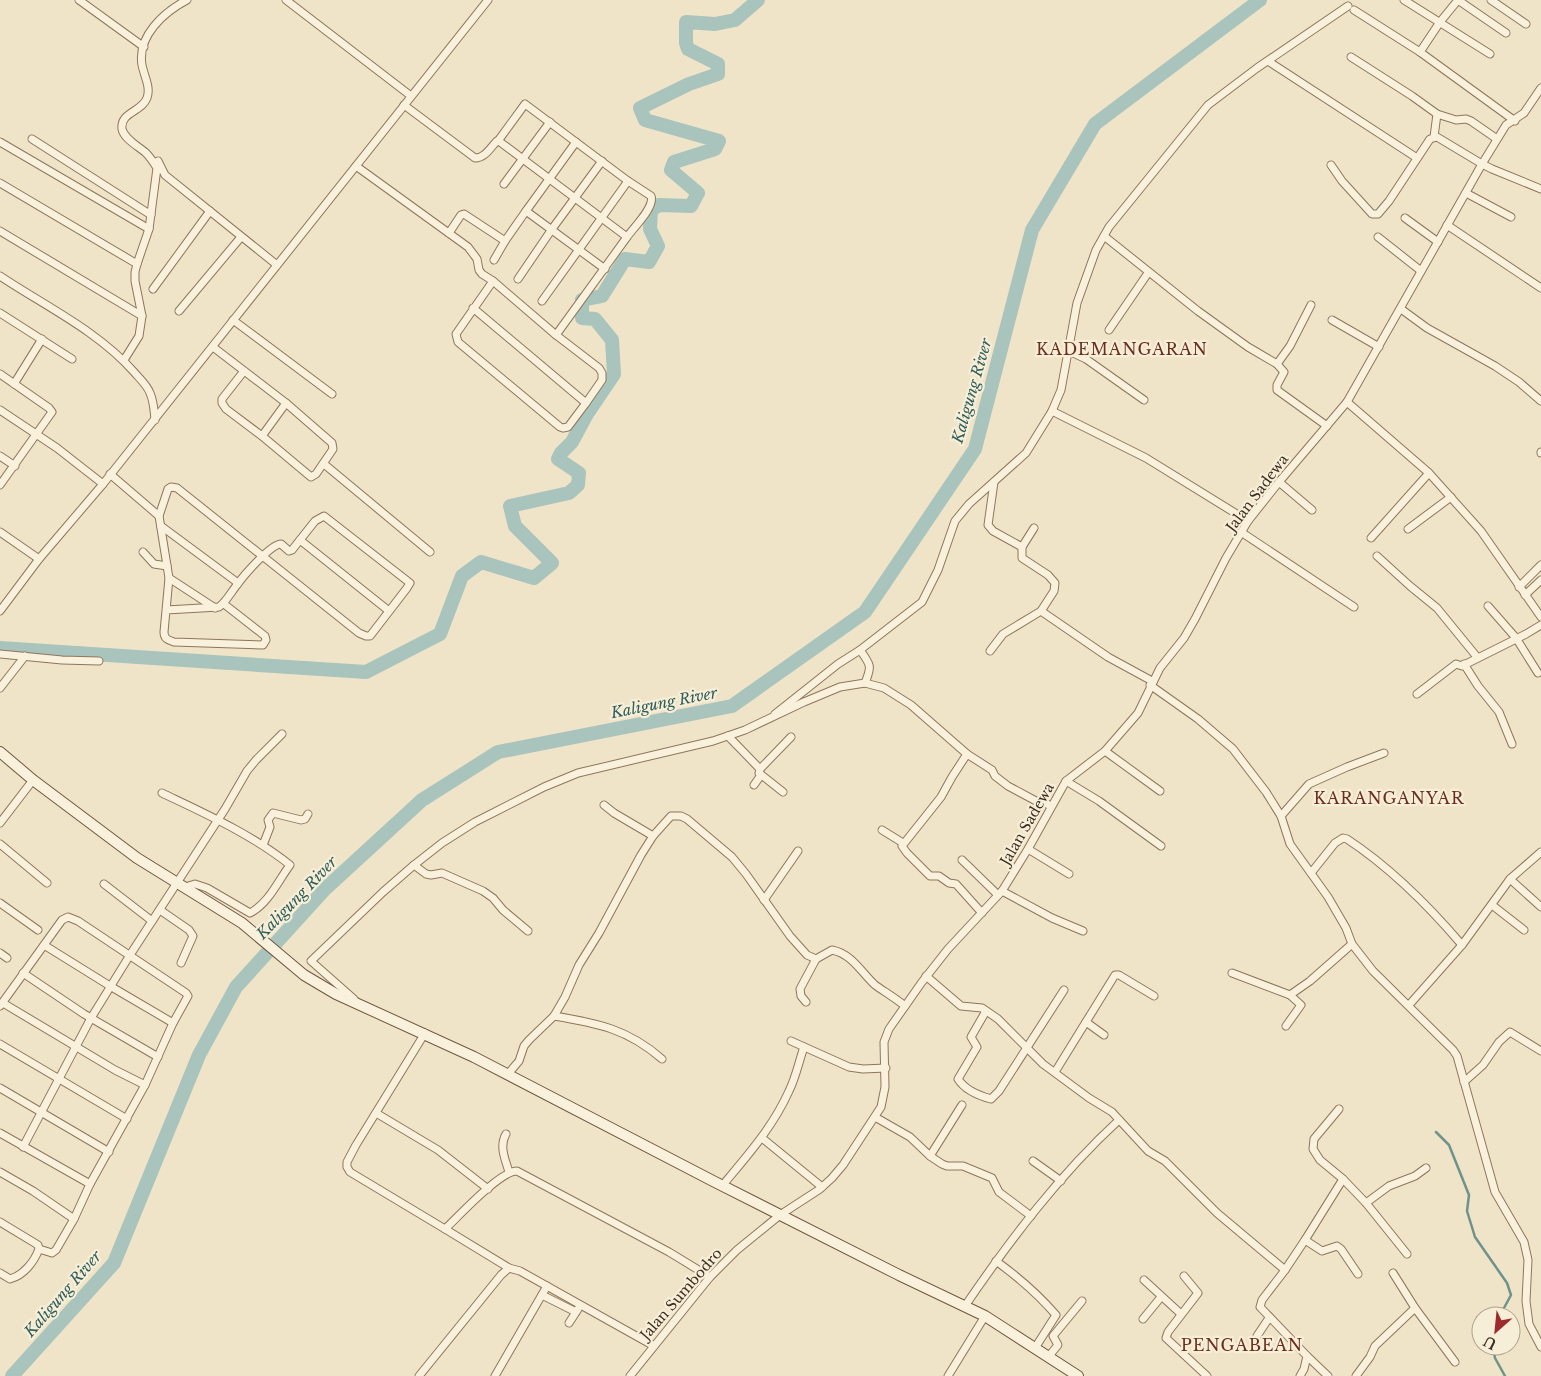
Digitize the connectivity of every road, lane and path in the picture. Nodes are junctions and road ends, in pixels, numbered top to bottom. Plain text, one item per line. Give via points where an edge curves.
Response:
1 (78, 0) edge
2 (187, 0) edge
3 (286, 0) edge
4 (488, 0) edge
5 (1404, 0) edge
6 (1459, 0) edge
7 (1491, 0) edge
8 (1440, 22) junction
9 (1526, 24) dead end
10 (1506, 33) dead end
11 (144, 47) junction
12 (1420, 52) junction
13 (1490, 54) dead end
14 (1351, 57) dead end
15 (1268, 61) junction
16 (1541, 88) edge
17 (411, 96) junction
18 (404, 105) junction
19 (1437, 114) junction
20 (1515, 120) junction
21 (550, 122) junction
22 (1434, 137) junction
23 (32, 139) dead end
24 (1497, 139) junction
25 (498, 141) junction
26 (0, 142) edge
27 (576, 142) junction
28 (523, 158) junction
29 (1417, 158) junction
30 (158, 161) dead end
31 (602, 161) junction
32 (1482, 164) junction
33 (1331, 165) dead end
34 (356, 166) junction
35 (549, 177) junction
36 (628, 181) junction
37 (0, 183) edge
38 (504, 184) dead end
39 (1541, 188) edge
40 (1466, 193) junction
41 (575, 198) junction
42 (210, 211) junction
43 (526, 211) junction
44 (151, 215) junction
45 (1511, 217) dead end
46 (602, 218) junction
47 (1405, 218) dead end
48 (1447, 225) junction
49 (149, 229) junction
50 (552, 229) junction
51 (0, 231) edge
52 (449, 233) junction
53 (1104, 236) junction
54 (241, 237) junction
55 (627, 237) junction
56 (1378, 237) dead end
57 (1435, 240) junction
58 (505, 241) junction
59 (579, 251) junction
60 (494, 260) dead end
61 (137, 264) junction
62 (277, 265) junction
63 (605, 269) junction
64 (1417, 269) junction
65 (1148, 273) junction
66 (0, 276) edge
67 (518, 279) dead end
68 (494, 281) junction
69 (1541, 288) edge
70 (152, 289) dead end
71 (542, 301) dead end
72 (1311, 305) dead end
73 (473, 308) junction
74 (1401, 309) junction
75 (179, 311) dead end
76 (0, 313) edge
77 (142, 316) junction
78 (234, 320) junction
79 (1332, 320) dead end
80 (1109, 330) dead end
81 (556, 335) junction
82 (42, 339) junction
83 (1379, 346) junction
84 (213, 347) junction
85 (1069, 351) junction
86 (72, 359) dead end
87 (124, 360) junction
88 (1277, 364) junction
89 (244, 372) junction
90 (0, 374) edge
91 (14, 384) junction
92 (332, 394) dead end
93 (1144, 400) dead end
94 (1541, 401) edge
95 (1347, 402) junction
96 (286, 403) junction
97 (586, 403) junction
98 (0, 410) edge
99 (1052, 411) junction
100 (155, 420) junction
101 (1327, 426) junction
102 (36, 436) junction
103 (262, 436) junction
104 (0, 456) edge
105 (324, 464) junction
106 (15, 466) junction
107 (1429, 473) junction
108 (110, 474) junction
109 (994, 482) junction
110 (1279, 482) junction
111 (104, 484) junction
112 (0, 485) edge
113 (1451, 498) junction
114 (1312, 510) dead end
115 (159, 516) junction
116 (1244, 518) junction
117 (161, 526) junction
118 (1034, 528) dead end
119 (1408, 529) dead end
120 (0, 532) edge
121 (1241, 532) junction
122 (1372, 538) dead end
123 (300, 540) junction
124 (1022, 547) junction
125 (143, 552) dead end
126 (430, 552) dead end
127 (264, 556) junction
128 (1377, 556) dead end
129 (39, 558) junction
130 (1541, 565) edge
131 (167, 566) junction
132 (169, 578) junction
133 (1541, 580) edge
134 (238, 583) junction
135 (1519, 587) junction
136 (1525, 595) junction
137 (224, 604) junction
138 (1488, 606) dead end
139 (1354, 607) dead end
140 (216, 608) junction
141 (166, 610) junction
142 (0, 611) edge
143 (389, 611) junction
144 (1041, 611) junction
145 (1541, 617) edge
146 (1541, 625) edge
147 (1516, 638) junction
148 (860, 650) junction
149 (990, 651) dead end
150 (0, 654) edge
151 (26, 656) junction
152 (1477, 657) junction
153 (99, 661) dead end
154 (1464, 664) junction
155 (1538, 673) dead end
156 (1148, 680) junction
157 (865, 683) junction
158 (0, 688) edge
159 (1417, 694) dead end
160 (771, 718) junction
161 (282, 734) dead end
162 (728, 736) junction
163 (791, 737) dead end
164 (1512, 744) dead end
165 (1105, 751) junction
166 (0, 752) edge
167 (968, 754) junction
168 (1384, 754) dead end
169 (761, 772) junction
170 (33, 780) junction
171 (1066, 782) junction
172 (754, 785) dead end
173 (1160, 791) dead end
174 (783, 792) dead end
175 (162, 793) dead end
176 (604, 805) dead end
177 (1048, 805) junction
178 (308, 814) dead end
179 (1282, 816) junction
180 (217, 819) junction
181 (0, 823) edge
182 (882, 830) dead end
183 (653, 836) junction
184 (903, 843) junction
185 (0, 844) edge
186 (263, 845) junction
187 (1161, 846) dead end
188 (1028, 849) junction
189 (798, 851) dead end
190 (1541, 852) edge
191 (962, 860) dead end
192 (414, 865) junction
193 (1311, 873) junction
194 (1069, 874) dead end
195 (1510, 880) junction
196 (47, 883) dead end
197 (104, 884) dead end
198 (181, 884) junction
199 (997, 892) junction
200 (764, 900) junction
201 (0, 903) edge
202 (1492, 905) junction
203 (1541, 906) edge
204 (979, 909) junction
205 (160, 910) junction
206 (152, 921) junction
207 (38, 930) dead end
208 (1524, 930) dead end
209 (528, 931) dead end
210 (1083, 932) dead end
211 (1352, 944) junction
212 (44, 945) junction
213 (1462, 945) junction
214 (0, 953) edge
215 (130, 956) junction
216 (7, 958) dead end
217 (816, 959) junction
218 (181, 963) dead end
219 (23, 973) junction
220 (1232, 973) dead end
221 (926, 976) junction
222 (110, 986) junction
223 (1064, 990) dead end
224 (1290, 995) junction
225 (1154, 996) dead end
226 (806, 1002) dead end
227 (901, 1003) junction
228 (1, 1004) edge
229 (360, 1004) junction
230 (1409, 1004) junction
231 (986, 1011) junction
232 (554, 1016) junction
233 (91, 1018) junction
234 (1086, 1022) junction
235 (173, 1023) junction
236 (1286, 1026) dead end
237 (425, 1033) junction
238 (1104, 1035) dead end
239 (791, 1041) dead end
240 (0, 1044) edge
241 (76, 1047) junction
242 (804, 1047) junction
243 (1026, 1048) junction
244 (1541, 1051) edge
245 (158, 1057) junction
246 (662, 1059) dead end
247 (879, 1068) junction
248 (1054, 1072) junction
249 (508, 1074) junction
250 (58, 1080) junction
251 (1464, 1082) junction
252 (144, 1085) junction
253 (0, 1088) edge
254 (962, 1105) dead end
255 (1339, 1109) dead end
256 (42, 1112) junction
257 (376, 1113) junction
258 (875, 1117) junction
259 (127, 1119) junction
260 (1119, 1120) junction
261 (1, 1134) edge
262 (506, 1134) dead end
263 (762, 1138) junction
264 (23, 1147) junction
265 (109, 1152) junction
266 (930, 1156) junction
267 (1033, 1160) dead end
268 (1426, 1168) dead end
269 (0, 1172) edge
270 (509, 1172) junction
271 (1343, 1179) junction
272 (1061, 1181) junction
273 (90, 1184) junction
274 (722, 1186) junction
275 (822, 1187) junction
276 (488, 1189) junction
277 (1366, 1203) junction
278 (783, 1213) junction
279 (1031, 1216) junction
280 (74, 1219) junction
281 (0, 1222) edge
282 (445, 1229) junction
283 (1305, 1240) junction
284 (39, 1249) junction
285 (1407, 1254) dead end
286 (996, 1261) junction
287 (509, 1268) junction
288 (1285, 1270) junction
289 (0, 1274) edge
290 (1358, 1274) dead end
291 (1393, 1274) dead end
292 (1184, 1276) dead end
293 (710, 1277) junction
294 (1144, 1280) dead end
295 (547, 1286) junction
296 (542, 1295) junction
297 (1162, 1297) junction
298 (1082, 1301) dead end
299 (581, 1304) junction
300 (965, 1306) junction
301 (1415, 1308) junction
302 (576, 1312) junction
303 (1181, 1314) junction
304 (985, 1316) junction
305 (1269, 1318) junction
306 (1143, 1319) dead end
307 (569, 1322) dead end
308 (1257, 1336) dead end
309 (654, 1346) junction
310 (1541, 1347) edge
311 (1035, 1348) junction
312 (1049, 1356) junction
313 (1307, 1356) junction
314 (1455, 1362) dead end
315 (419, 1376) edge
316 (495, 1376) edge
317 (630, 1376) edge
318 (948, 1376) edge
319 (1078, 1376) edge
320 (1207, 1376) edge
321 (1300, 1376) edge
322 (1328, 1376) edge
323 (1356, 1376) edge

1 - 11 street
2 - 11 street via 159,19
3 - 17 street
4 - 17 street
5 - 8 street
6 - 8 street
6 - 10 street
7 - 9 street
8 - 12 street
8 - 13 street
11 - 44 street via 142,63 148,96 142,106 125,117 122,131 157,168
12 - 15 street via 1351,8
12 - 20 street
14 - 19 street
15 - 29 street
15 - 53 street via 1208,105
16 - 20 street, Jalan Sadewa via 1524,113
17 - 18 street
18 - 25 street via 471,156 479,158
18 - 34 street
19 - 22 street
19 - 24 street via 1471,121
20 - 24 street, Jalan Sadewa via 1506,125
21 - 25 street via 524,104
21 - 27 street
21 - 28 street
22 - 29 street
22 - 32 street
23 - 44 street
24 - 32 street, Jalan Sadewa
25 - 28 street
26 - 49 street
27 - 31 street
27 - 35 street
28 - 35 street
28 - 38 street
29 - 33 street via 1389,201 1375,215
30 - 42 street via 165,175
31 - 36 street
31 - 41 street
32 - 39 street
32 - 40 street, Jalan Sadewa
34 - 52 street
34 - 62 street
35 - 41 street
35 - 43 street
36 - 46 street
36 - 55 street via 651,196 652,201
37 - 61 street
40 - 45 street
40 - 48 street, Jalan Sadewa
41 - 46 street
41 - 50 street
42 - 54 street
42 - 70 street
43 - 50 street
43 - 58 street
44 - 49 street
46 - 55 street
46 - 59 street
47 - 57 street
48 - 57 street, Jalan Sadewa
48 - 69 street
49 - 61 street
50 - 59 street
50 - 67 street
51 - 77 street
52 - 58 street via 464,214
52 - 68 street via 472,250 479,270
53 - 65 street
53 - 85 street via 1077,303
54 - 62 street
54 - 75 street
55 - 63 street
56 - 64 street
57 - 64 street, Jalan Sadewa
58 - 60 street
59 - 63 street
59 - 71 street
61 - 77 street via 135,280
62 - 78 street
63 - 81 street
64 - 74 street, Jalan Sadewa
65 - 80 street
65 - 88 street via 1248,348
66 - 87 street via 95,337
68 - 73 street
68 - 81 street
72 - 88 street
73 - 97 street
73 - 97 street via 456,334 458,342 563,428 568,428
74 - 83 street, Jalan Sadewa
74 - 94 street via 1427,328 1496,366
76 - 82 street
77 - 87 street via 139,336
78 - 84 street
78 - 92 street
79 - 83 street
81 - 97 street via 602,373 602,380
82 - 86 street
82 - 91 street
83 - 95 street, Jalan Sadewa
84 - 89 street
84 - 100 street
85 - 93 street via 1086,359
85 - 99 street via 1061,390
87 - 100 street via 147,386 154,403
88 - 101 street via 1284,372 1276,385 1277,390
89 - 96 street
89 - 103 street via 222,403
90 - 91 street
91 - 102 street via 52,411
95 - 101 street, Jalan Sadewa
95 - 107 street
96 - 103 street
96 - 105 street via 332,443 333,452
98 - 102 street
99 - 109 street via 1031,446
99 - 116 street via 1146,458
100 - 108 street
101 - 110 street, Jalan Sadewa
102 - 106 street
102 - 111 street
103 - 105 street via 309,476 316,474
104 - 106 street
105 - 126 street
106 - 112 street
107 - 113 street
107 - 122 street
108 - 111 street
108 - 115 street
109 - 124 street via 988,525 992,531
109 - 148 street via 955,521 938,570 922,602
110 - 114 street
110 - 116 street, Jalan Sadewa
111 - 129 street
113 - 119 street
113 - 135 street via 1481,531
115 - 117 street
115 - 127 street via 168,489 174,487
116 - 121 street, Jalan Sadewa
117 - 131 street
117 - 134 street
118 - 124 street
120 - 129 street
121 - 139 street
121 - 156 street, Jalan Sadewa via 1184,638
123 - 127 street via 290,551 278,544
123 - 143 street
123 - 143 street via 315,521 324,516 408,580 409,585
124 - 144 street via 1024,560 1055,583 1054,591
125 - 131 street via 154,564
127 - 134 street
127 - 143 street via 364,635 370,636
128 - 152 street via 1437,608
129 - 142 street
130 - 135 street
131 - 132 street
132 - 140 street
132 - 141 street
133 - 136 street
134 - 137 street
135 - 136 street
136 - 145 street
137 - 140 street
137 - 141 street via 264,636 263,645 170,641 164,636
138 - 147 street
140 - 141 street
144 - 149 street via 1003,634
144 - 156 street
146 - 147 street
147 - 152 street
147 - 155 street
148 - 157 street via 870,666
148 - 160 street via 831,669
150 - 151 street
151 - 153 street
151 - 158 street
152 - 154 street
154 - 159 street via 1456,664
154 - 164 street via 1499,712
156 - 165 street, Jalan Sadewa via 1138,713
156 - 179 street via 1233,749
157 - 160 street via 840,687
157 - 167 street via 884,688 911,705
160 - 162 street
161 - 180 street via 247,771
162 - 169 street
162 - 192 street via 578,773 475,822
163 - 169 street
165 - 171 street, Jalan Sadewa
165 - 173 street
166 - 170 main road
167 - 177 street via 1008,786
167 - 184 street via 935,806
168 - 179 street via 1309,784
169 - 172 street
169 - 174 street
170 - 181 street
170 - 198 main road via 137,858
171 - 177 street, Jalan Sadewa
171 - 187 street via 1099,801
175 - 180 street
176 - 183 street
177 - 188 street, Jalan Sadewa
178 - 186 street via 302,820 273,813 268,820 270,827
179 - 193 street via 1288,839
180 - 186 street
180 - 198 street
182 - 184 street
183 - 200 street via 671,816 687,819 732,857
183 - 232 street via 579,965
184 - 204 street via 907,853 929,874 948,883 954,882
185 - 196 street
186 - 198 street via 290,864 266,901 250,914 202,886
188 - 194 street
188 - 199 street, Jalan Sadewa
189 - 200 street
190 - 195 street
191 - 199 street
192 - 209 street via 426,874 446,874 483,891
192 - 229 street via 311,961
193 - 211 street via 1346,928
193 - 213 street via 1336,842 1347,839 1417,896
195 - 202 street
195 - 203 street
197 - 206 street
198 - 205 street
198 - 229 main road via 247,927 296,969 336,994
199 - 204 street, Jalan Sadewa
199 - 210 street
200 - 217 street via 790,936 807,955
201 - 207 street
202 - 208 street
202 - 213 street
204 - 221 street, Jalan Sadewa
205 - 206 street
205 - 218 street via 193,936
206 - 215 street
211 - 224 street
211 - 230 street via 1373,970
212 - 215 street via 62,920 68,917
212 - 219 street
212 - 222 street
213 - 230 street
214 - 216 street
215 - 222 street
215 - 235 street via 188,996
217 - 226 street via 800,989
217 - 227 street via 832,950 843,954 877,986
219 - 228 street
219 - 233 street
220 - 224 street
221 - 227 street, Jalan Sadewa
221 - 231 street via 961,1006 978,1006
222 - 233 street
222 - 235 street
223 - 243 street
224 - 236 street via 1301,1005
225 - 234 street via 1115,975
227 - 247 street, Jalan Sadewa via 886,1036
228 - 241 street
229 - 237 main road
230 - 251 street via 1453,1050
231 - 243 street
231 - 243 street via 971,1037 977,1047 958,1079 961,1083 979,1096 991,1099
232 - 246 street via 611,1028
232 - 249 street via 524,1046 519,1061
233 - 241 street
233 - 245 street
234 - 238 street
234 - 248 street
235 - 245 street
237 - 249 main road
237 - 257 street
239 - 242 street
240 - 250 street
241 - 250 street
241 - 252 street
242 - 247 street via 849,1067
242 - 263 street via 790,1090
243 - 248 street
244 - 251 street via 1510,1032
245 - 252 street
247 - 258 street, Jalan Sadewa via 883,1099
248 - 260 street
249 - 274 main road
250 - 256 street
250 - 259 street
251 - 310 street via 1495,1192 1524,1242 1528,1260 1526,1301 1529,1324
252 - 259 street
253 - 256 street
254 - 266 street
255 - 271 street via 1312,1144 1320,1160
256 - 264 street
256 - 265 street
257 - 276 street via 438,1150
257 - 282 street via 347,1162 348,1169
258 - 266 street via 910,1137
258 - 275 street, Jalan Sadewa via 843,1165
259 - 265 street
260 - 272 street
260 - 288 street via 1148,1151 1164,1161 1217,1213
261 - 264 street
262 - 270 street via 502,1148
263 - 274 street
263 - 275 street
264 - 273 street
265 - 273 street
266 - 279 street via 942,1164 963,1166 992,1178 999,1192
267 - 272 street
268 - 277 street via 1389,1186
269 - 280 street
270 - 276 street
270 - 293 street via 525,1175
271 - 277 street
271 - 283 street
272 - 279 street
273 - 280 street
274 - 278 main road
275 - 278 street, Jalan Sadewa
276 - 282 street
277 - 285 street
278 - 293 street, Jalan Sumbodro via 737,1250
278 - 300 main road
279 - 286 street
280 - 284 street via 56,1250 52,1253
281 - 284 street via 38,1245
282 - 287 street
283 - 288 street
283 - 290 street via 1322,1251 1337,1246
284 - 289 street via 22,1273 10,1279
286 - 300 street
286 - 311 street via 1056,1315
287 - 295 street
287 - 315 street
288 - 305 street via 1260,1303
291 - 301 street
292 - 303 street via 1198,1293
293 - 309 street, Jalan Sumbodro
294 - 297 street
295 - 296 street
295 - 299 street
296 - 302 street
296 - 316 street
297 - 303 street
297 - 306 street
298 - 312 street via 1053,1336 1058,1345
299 - 302 street
299 - 309 street
300 - 304 main road
301 - 314 street
301 - 323 street via 1374,1346
302 - 307 street
303 - 320 street via 1166,1338
304 - 311 main road
304 - 318 street
305 - 308 street
305 - 313 street
309 - 317 street, Jalan Sumbodro
311 - 312 main road
312 - 319 main road
313 - 321 street
313 - 322 street

